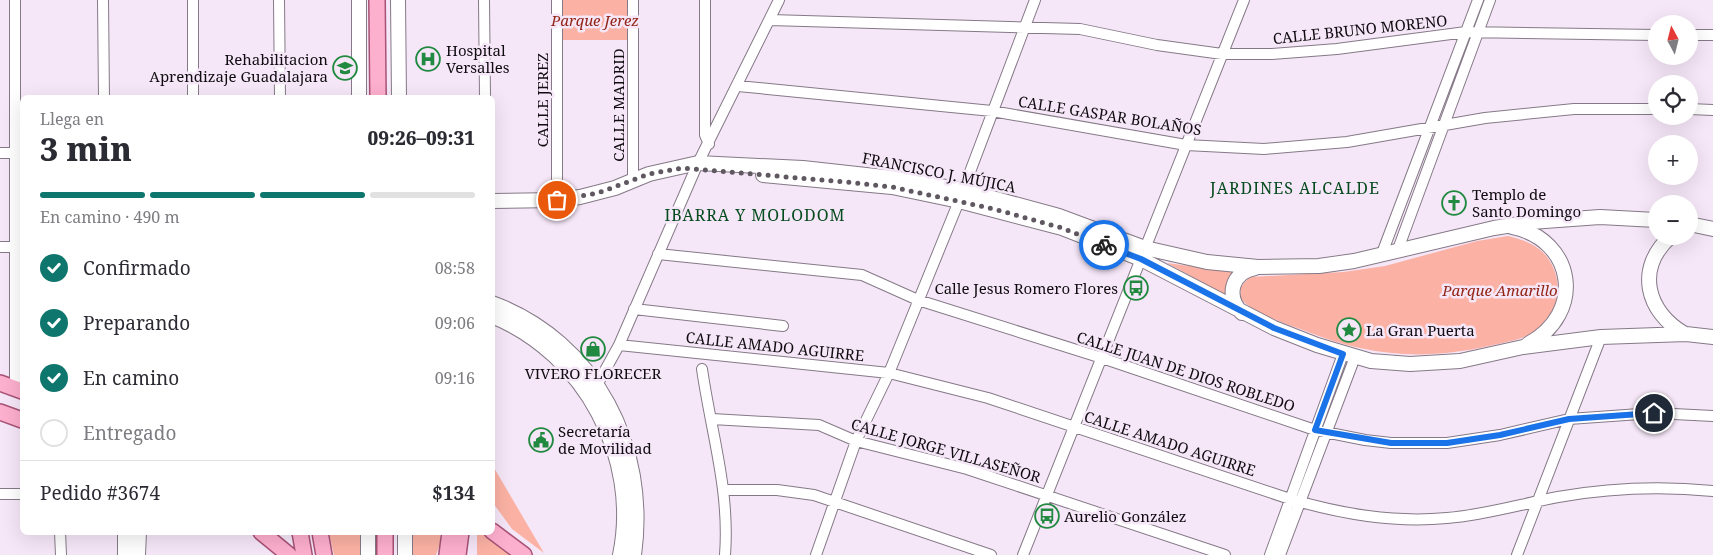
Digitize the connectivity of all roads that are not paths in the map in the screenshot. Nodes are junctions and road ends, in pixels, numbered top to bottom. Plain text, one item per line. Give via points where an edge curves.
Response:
1 (15, 0) edge
2 (104, 0) edge
3 (193, 0) edge
4 (280, 0) edge
5 (359, 0) edge
6 (378, 0) edge
7 (398, 0) edge
8 (484, 0) edge
9 (557, 0) edge
10 (633, 0) edge
11 (705, 0) edge
12 (779, 0) edge
13 (1035, 0) edge
14 (1244, 0) edge
15 (1478, 0) edge
16 (1490, 0) edge
17 (770, 20) junction
18 (1024, 26) junction
19 (1466, 32) junction
20 (1478, 32) junction
21 (1648, 35) edge
22 (1698, 35) edge
23 (1713, 36) edge
24 (1222, 54) junction
25 (738, 86) junction
26 (104, 95) edge
27 (193, 95) edge
28 (280, 95) edge
29 (359, 95) edge
30 (378, 95) edge
31 (399, 95) edge
32 (485, 95) edge
33 (1648, 109) edge
34 (1698, 109) edge
35 (1713, 110) edge
36 (992, 112) junction
37 (1442, 125) junction
38 (1429, 128) junction
39 (709, 144) junction
40 (1186, 145) junction
41 (0, 153) edge
42 (16, 153) junction
43 (692, 167) junction
44 (633, 180) junction
45 (19, 181) edge
46 (961, 195) junction
47 (557, 200) junction
48 (495, 201) edge
49 (1648, 220) edge
50 (1506, 226) junction
51 (1664, 245) edge
52 (0, 247) edge
53 (16, 247) junction
54 (1397, 252) junction
55 (1143, 253) junction
56 (658, 254) junction
57 (1382, 256) junction
58 (1258, 267) junction
59 (918, 300) junction
60 (495, 304) edge
61 (634, 309) junction
62 (1242, 313) junction
63 (495, 318) edge
64 (783, 326) dead end
65 (1686, 334) junction
66 (1601, 337) junction
67 (1713, 337) edge
68 (619, 345) junction
69 (1523, 347) junction
70 (1349, 356) junction
71 (1102, 358) junction
72 (702, 369) dead end
73 (888, 373) junction
74 (0, 382) edge
75 (598, 385) junction
76 (19, 389) edge
77 (0, 412) edge
78 (1713, 416) edge
79 (20, 419) edge
80 (712, 419) junction
81 (1569, 419) junction
82 (1074, 427) junction
83 (1315, 430) junction
84 (1326, 433) junction
85 (856, 441) junction
86 (723, 490) junction
87 (1713, 491) edge
88 (0, 494) edge
89 (20, 494) edge
90 (1047, 495) junction
91 (1295, 500) junction
92 (834, 502) junction
93 (1537, 502) junction
94 (495, 522) edge
95 (495, 533) edge
96 (60, 535) edge
97 (125, 535) edge
98 (139, 535) edge
99 (265, 535) edge
100 (301, 535) edge
101 (321, 535) edge
102 (368, 535) edge
103 (384, 535) edge
104 (404, 535) edge
105 (450, 535) edge
106 (461, 535) edge
107 (511, 546) junction
108 (61, 555) edge
109 (125, 555) edge
110 (138, 555) edge
111 (289, 555) edge
112 (304, 555) edge
113 (324, 555) edge
114 (368, 555) edge
115 (385, 555) edge
116 (405, 555) edge
117 (447, 555) edge
118 (458, 555) edge
119 (524, 555) edge
120 (620, 555) edge
121 (634, 555) edge
122 (725, 555) edge
123 (816, 555) edge
124 (991, 555) edge
125 (1023, 555) edge
126 (1225, 555) edge
127 (1270, 555) edge
128 (1280, 555) edge
129 (1517, 555) edge

1 - 42 street
2 - 26 street
3 - 27 street
4 - 28 street
5 - 29 street
6 - 30 main road
7 - 31 street
8 - 32 street
9 - 47 street, CALLE JEREZ
10 - 44 street, CALLE MADRID
11 - 39 street via 705,135
12 - 17 street
13 - 18 street
14 - 24 street
15 - 19 street
16 - 20 street
17 - 18 street, CALLE BRUNO MORENO
17 - 25 street
18 - 24 street, CALLE BRUNO MORENO via 1080,29 1156,45
18 - 36 street
19 - 20 street, CALLE BRUNO MORENO
19 - 24 street, CALLE BRUNO MORENO via 1337,49
19 - 38 street
20 - 21 street, CALLE BRUNO MORENO
20 - 37 street
22 - 23 street
24 - 40 street
25 - 36 street, CALLE GASPAR BOLAÑOS
25 - 39 street
33 - 37 street, CALLE GASPAR BOLAÑOS via 1574,109
34 - 35 street
36 - 40 street, CALLE GASPAR BOLAÑOS
36 - 46 street
37 - 38 street, CALLE GASPAR BOLAÑOS
37 - 54 street
38 - 40 street, CALLE GASPAR BOLAÑOS via 1348,142 1264,149
38 - 57 street
39 - 43 street
40 - 55 street
41 - 42 street
42 - 45 street
43 - 44 street, FRANCISCO J. MÚJICA
43 - 46 street, FRANCISCO J. MÚJICA via 849,172
43 - 56 street
44 - 47 street, FRANCISCO J. MÚJICA via 598,193
45 - 53 street
46 - 55 street, FRANCISCO J. MÚJICA via 1059,216
46 - 59 street
47 - 48 street, FRANCISCO J. MÚJICA
49 - 50 street, FRANCISCO J. MÚJICA via 1590,218
50 - 54 street, FRANCISCO J. MÚJICA
50 - 69 street via 1522,229 1542,240 1559,260 1566,279 1565,302 1555,323
51 - 65 street via 1650,270 1654,304 1661,316
52 - 53 street
53 - 76 street
54 - 57 street, FRANCISCO J. MÚJICA
55 - 58 street, FRANCISCO J. MÚJICA
55 - 62 street
55 - 71 street
56 - 59 street, CALLE JUAN DE DIOS ROBLEDO via 862,275
56 - 61 street
57 - 58 street, FRANCISCO J. MÚJICA via 1319,266
58 - 62 street via 1240,273 1232,286 1234,302
59 - 71 street, CALLE JUAN DE DIOS ROBLEDO
59 - 73 street
60 - 75 street via 535,324 565,349
61 - 64 street
61 - 68 street
62 - 70 street via 1296,338
63 - 120 street via 529,335 559,359 597,408 612,442 624,492 625,517
65 - 66 street
65 - 67 street
66 - 69 street
66 - 81 street
68 - 73 street, CALLE AMADO AGUIRRE
68 - 75 street
69 - 70 street via 1460,361 1428,364 1392,363
70 - 83 street
70 - 84 street
71 - 82 street
71 - 83 street, CALLE JUAN DE DIOS ROBLEDO
72 - 80 street
73 - 82 street, CALLE AMADO AGUIRRE via 988,398
73 - 85 street
74 - 76 main road
75 - 121 street via 623,434 632,465 638,518
77 - 79 main road
78 - 81 street, CALLE JUAN DE DIOS ROBLEDO via 1654,413
80 - 85 street, CALLE JORGE VILLASEÑOR via 812,424
80 - 86 street
81 - 84 street, CALLE JUAN DE DIOS ROBLEDO via 1447,443 1391,443
81 - 93 street
82 - 90 street
82 - 91 street, CALLE AMADO AGUIRRE
83 - 84 street, CALLE JUAN DE DIOS ROBLEDO
83 - 91 street
84 - 91 street
85 - 90 street, CALLE JORGE VILLASEÑOR via 931,458
85 - 92 street
86 - 92 street via 796,491
86 - 122 street
87 - 93 street, CALLE AMADO AGUIRRE via 1623,489
88 - 89 street
90 - 125 street
90 - 126 street, CALLE JORGE VILLASEÑOR
91 - 93 street, CALLE AMADO AGUIRRE via 1357,515 1420,520 1470,516
91 - 127 street
91 - 128 street
92 - 123 street
92 - 124 street
93 - 129 street
94 - 107 main road
95 - 107 main road
96 - 108 street
97 - 109 street
98 - 110 street
99 - 111 main road
100 - 112 main road
101 - 113 main road
102 - 114 street
103 - 115 main road
104 - 116 street
105 - 117 main road
106 - 118 main road
107 - 119 main road

